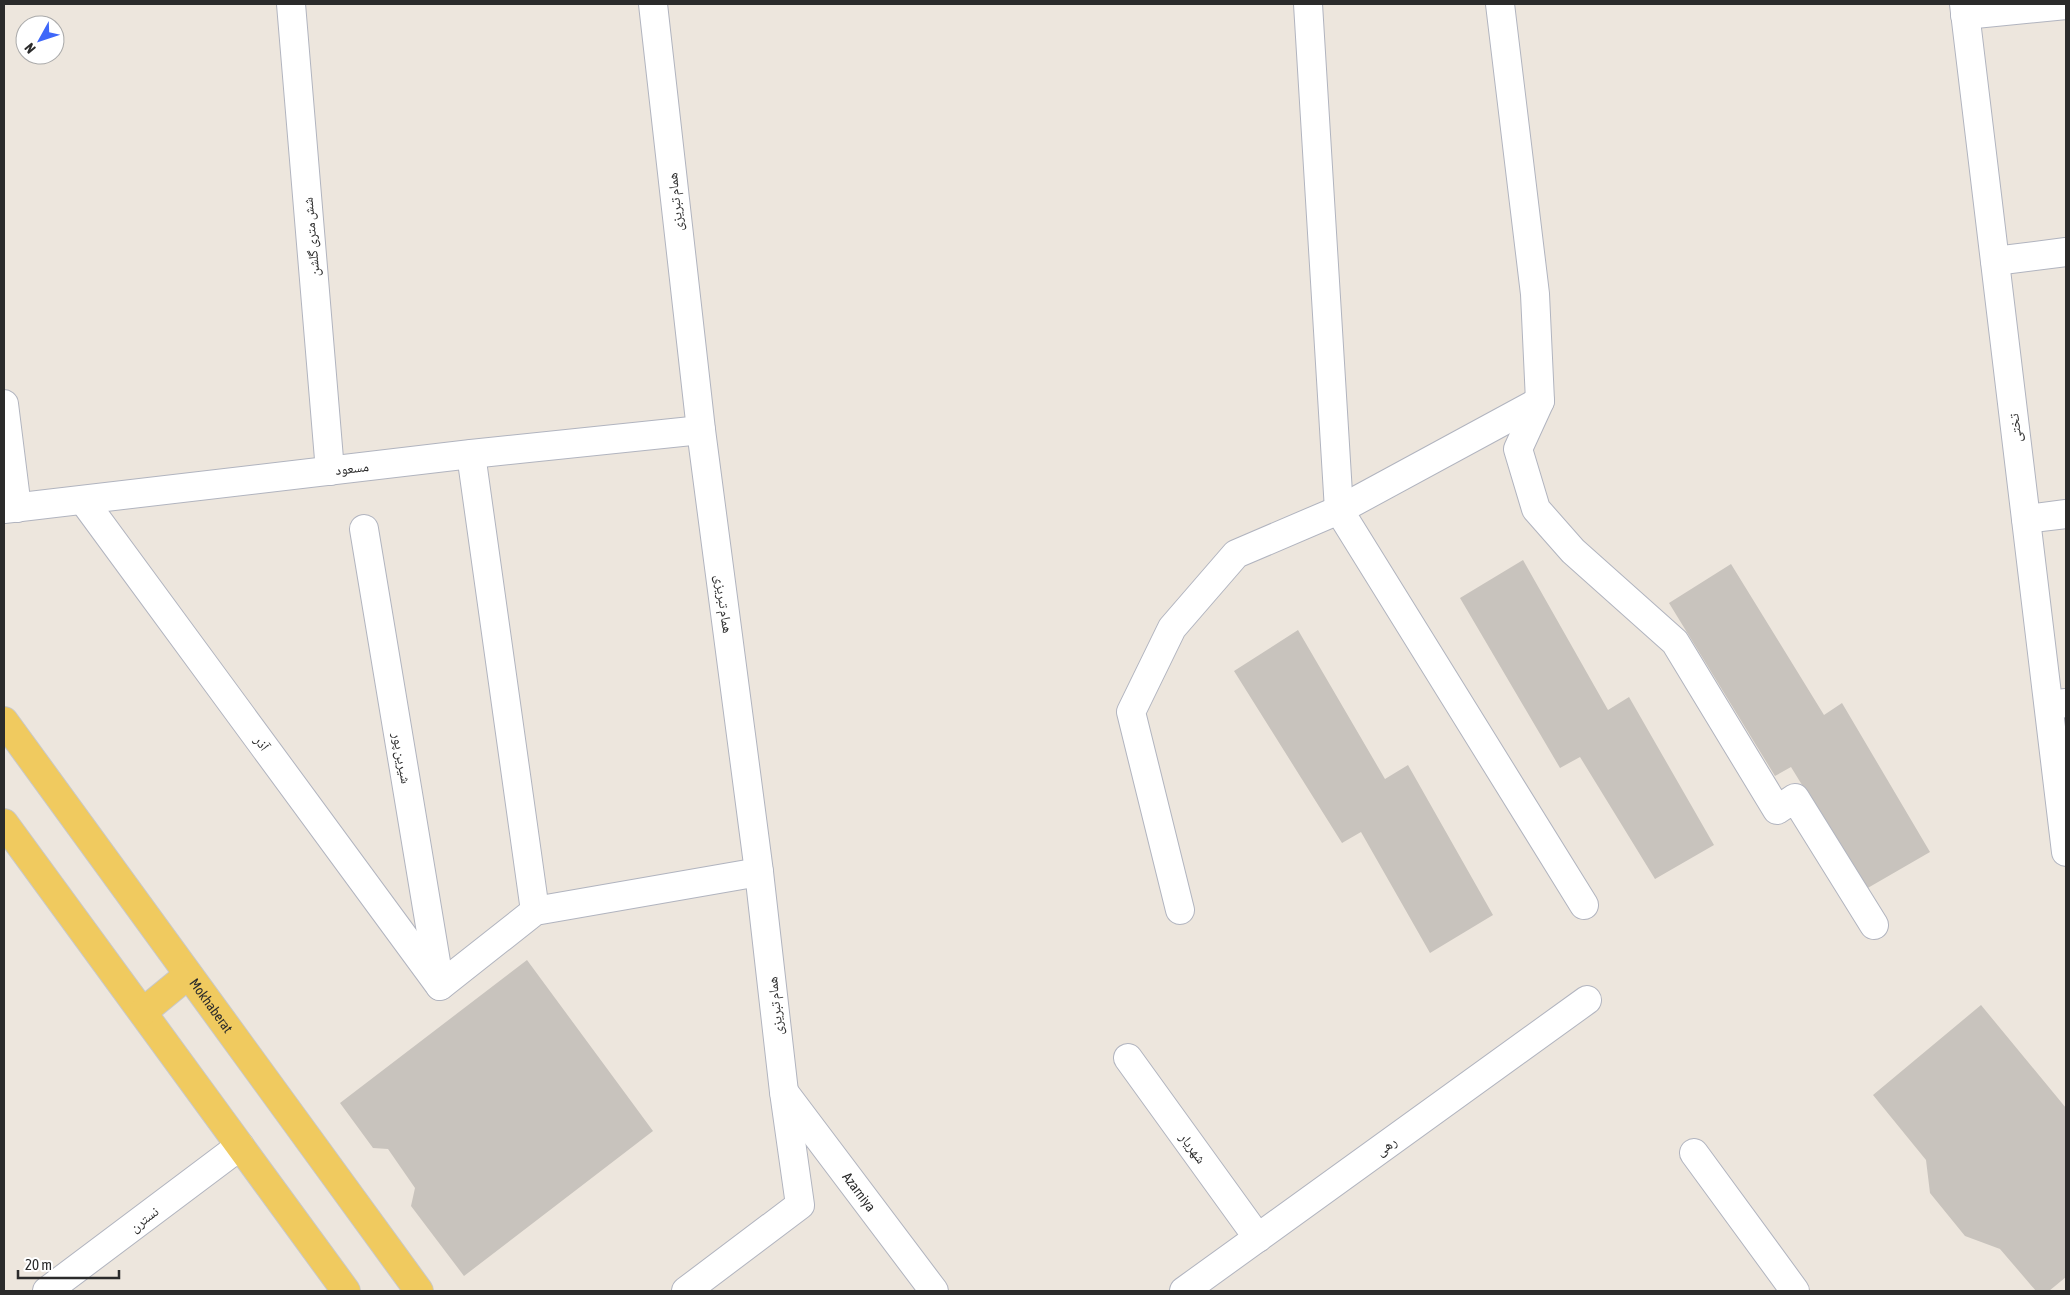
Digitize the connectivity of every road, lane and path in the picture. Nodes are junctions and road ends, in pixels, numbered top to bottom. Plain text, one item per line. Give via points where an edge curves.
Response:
1 (291, 4) edge
2 (653, 4) edge
3 (1308, 4) edge
4 (1500, 4) edge
5 (2066, 4) edge
6 (1965, 10) edge
7 (2066, 252) edge
8 (1995, 260) junction
9 (1540, 401) junction
10 (4, 404) edge
11 (701, 430) junction
12 (471, 454) junction
13 (330, 471) junction
14 (83, 500) junction
15 (11, 509) edge
16 (1339, 510) junction
17 (2066, 514) edge
18 (2026, 519) junction
19 (364, 529) dead end
20 (2057, 704) edge
21 (4, 722) edge
22 (4, 822) edge
23 (2066, 852) edge
24 (760, 872) junction
25 (1584, 905) dead end
26 (1180, 910) dead end
27 (535, 911) junction
28 (1874, 925) dead end
29 (188, 975) junction
30 (440, 986) junction
31 (1588, 1000) dead end
32 (143, 1012) junction
33 (1128, 1058) dead end
34 (784, 1092) junction
35 (240, 1146) junction
36 (1694, 1153) dead end
37 (1258, 1238) junction
38 (1784, 1287) edge
39 (47, 1291) edge
40 (346, 1291) edge
41 (419, 1291) edge
42 (686, 1291) edge
43 (934, 1291) edge
44 (1184, 1291) edge

1 - 13 street, شش متری گلشن
2 - 11 street, همام تبریزی
3 - 16 street
4 - 9 street via 1535,294
5 - 6 street
6 - 8 street, تختی
7 - 8 street
8 - 18 street, تختی
9 - 16 street
9 - 28 street via 1518,449 1536,509 1573,551 1675,642 1777,810 1794,798
10 - 15 street
11 - 12 street, مسعود
11 - 24 street, همام تبریزی
12 - 13 street, مسعود
12 - 27 street
13 - 14 street, مسعود
14 - 15 street, مسعود
14 - 30 street, آذر
16 - 25 street
16 - 26 street via 1236,554 1172,628 1132,712
17 - 18 street
18 - 20 street, تختی
19 - 30 street, شیرین پور
20 - 23 street, تختی
21 - 29 main road, Mokhaberat
22 - 32 main road
24 - 27 street
24 - 34 street, همام تبریزی
27 - 30 street
29 - 32 main road
29 - 41 main road, Mokhaberat
31 - 37 street, رهی
32 - 35 main road
33 - 37 street, شهریار
34 - 42 street, همام تبریزی via 800,1205
34 - 43 street, Azarniya
35 - 39 street, نسترن
35 - 40 main road
36 - 38 street
37 - 44 street, رهی

